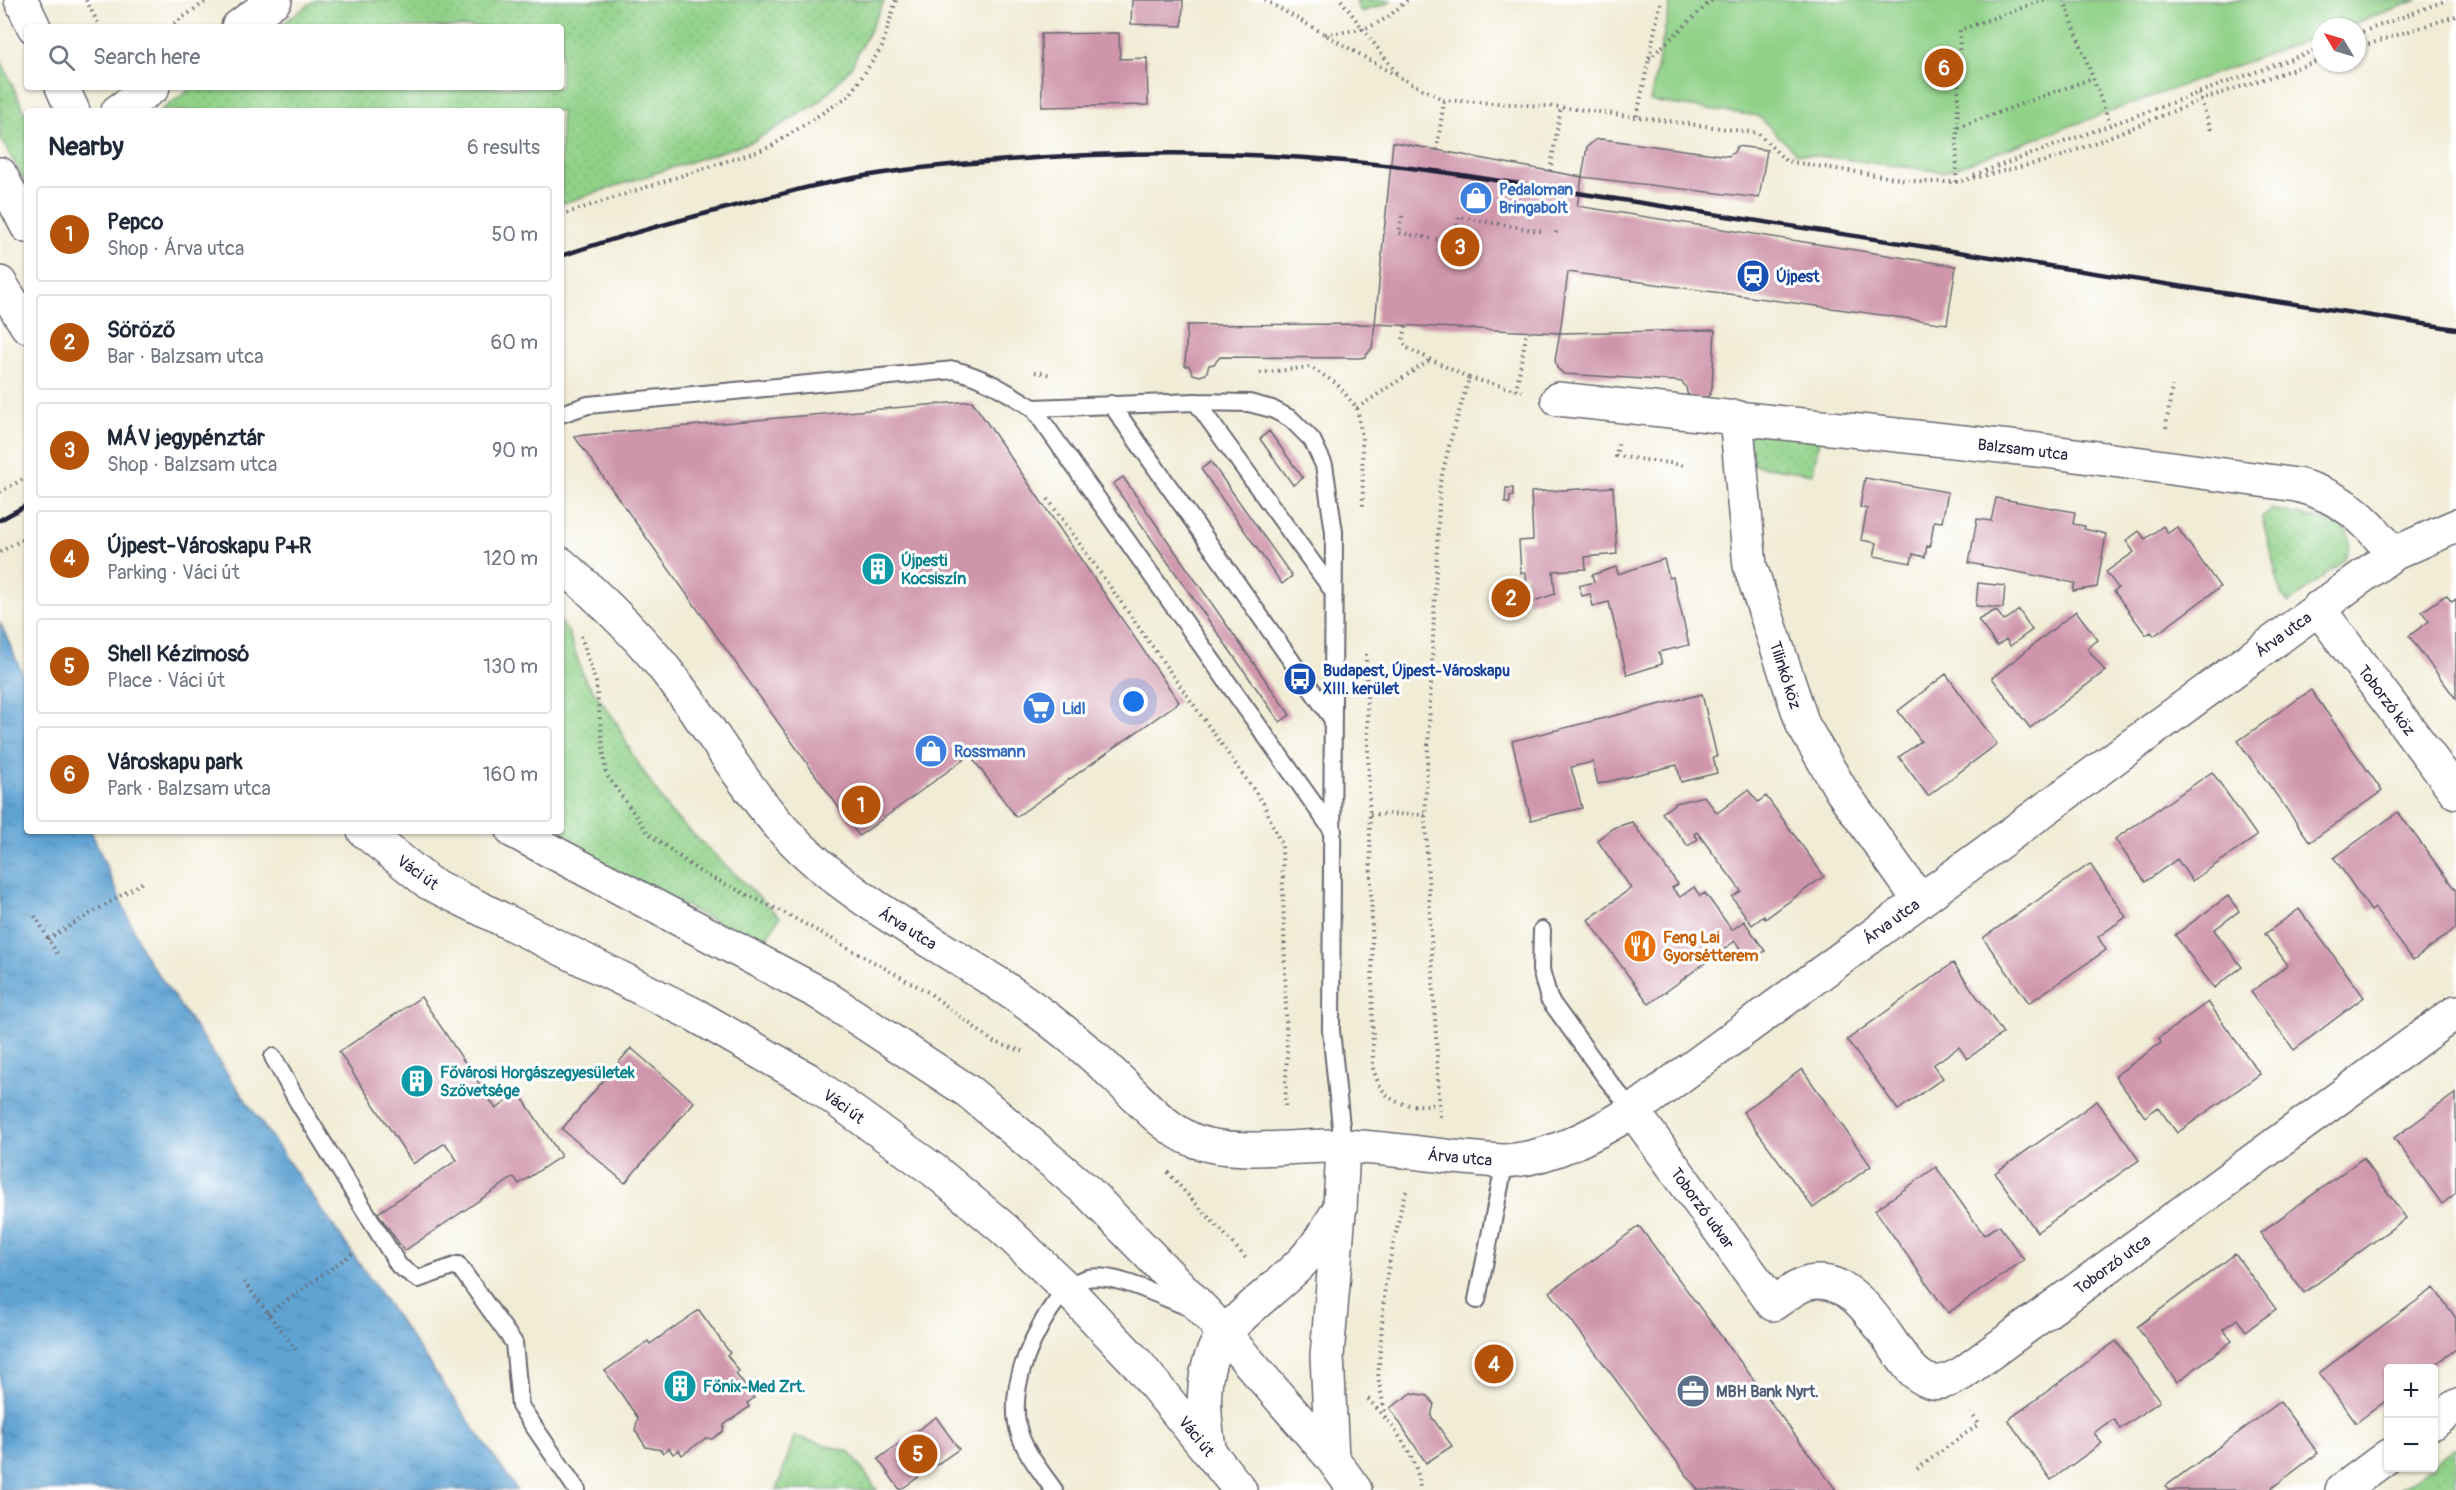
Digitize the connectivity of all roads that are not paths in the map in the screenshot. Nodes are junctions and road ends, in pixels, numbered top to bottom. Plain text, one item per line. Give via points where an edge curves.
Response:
1 (21, 0) edge
2 (276, 0) edge
3 (33, 24) edge
4 (242, 24) edge
5 (63, 90) edge
6 (149, 90) edge
7 (72, 108) edge
8 (122, 108) edge
9 (0, 174) edge
10 (24, 220) edge
11 (0, 283) edge
12 (24, 321) edge
13 (1558, 399) road end
14 (1196, 402) junction
15 (1111, 404) junction
16 (1033, 408) junction
17 (564, 413) edge
18 (1736, 417) junction
19 (2456, 526) edge
20 (2393, 554) junction
21 (564, 567) edge
22 (1333, 591) junction
23 (2318, 608) junction
24 (1333, 720) junction
25 (2456, 792) edge
26 (1333, 831) junction
27 (368, 834) edge
28 (519, 834) edge
29 (1920, 901) junction
30 (1542, 930) dead end
31 (2456, 1012) edge
32 (273, 1057) dead end
33 (1633, 1111) junction
34 (1342, 1146) junction
35 (1505, 1161) junction
36 (1340, 1208) junction
37 (1066, 1288) junction
38 (1477, 1300) dead end
39 (1773, 1304) joint
40 (1216, 1325) junction
41 (2456, 1406) edge
42 (2438, 1419) edge
43 (1210, 1453) junction
44 (1332, 1458) junction
45 (2384, 1459) edge
46 (577, 1490) edge
47 (1054, 1490) edge
48 (1240, 1490) edge
49 (1355, 1490) edge
50 (2342, 1490) edge

1 - 3 street
2 - 4 street
5 - 7 street
6 - 8 street
9 - 10 street
11 - 12 street
13 - 18 street, Balzsam utca
14 - 15 lane
14 - 22 lane
14 - 22 lane via 1249,403 1272,409 1291,419 1311,440 1324,465 1334,532
15 - 16 lane
15 - 24 lane
16 - 17 lane via 992,382 954,370 588,405
16 - 26 lane
18 - 20 street, Balzsam utca via 2038,450 2297,485 2317,490 2350,508
18 - 29 street, Tilinkó köz via 1750,566 1803,725 1841,790
19 - 20 street
20 - 23 street, Árva utca
21 - 34 street, Árva utca via 647,647 763,804 790,836 841,883 1048,1018 1186,1137 1220,1147
22 - 24 lane
23 - 25 street, Toborzó köz
23 - 29 street, Árva utca
24 - 26 lane
26 - 34 lane via 1331,1030
27 - 37 street, Váci út via 429,883 695,1015 807,1079 935,1171
28 - 40 street via 819,993 969,1092 1088,1192
29 - 33 street, Árva utca
30 - 33 lane via 1541,970 1549,999
31 - 39 street, Toborzó utca via 1948,1381 1934,1383 1913,1371 1857,1298 1840,1287 1820,1282 1808,1284
32 - 46 lane via 399,1266 418,1279 458,1265 514,1343 520,1406
33 - 35 street, Árva utca via 1570,1144
33 - 39 street, Toborzó udvar
34 - 35 street, Árva utca
34 - 36 street
35 - 38 lane
36 - 40 street via 1301,1263 1272,1290
36 - 44 street via 1327,1356
37 - 40 lane via 1084,1279 1111,1279
37 - 43 street, Váci út via 1137,1363
37 - 47 lane via 1033,1344 1018,1385 1016,1409 1020,1435
40 - 43 street via 1204,1396
40 - 44 street
41 - 42 street
43 - 48 street, Váci út
44 - 49 street
45 - 50 street

